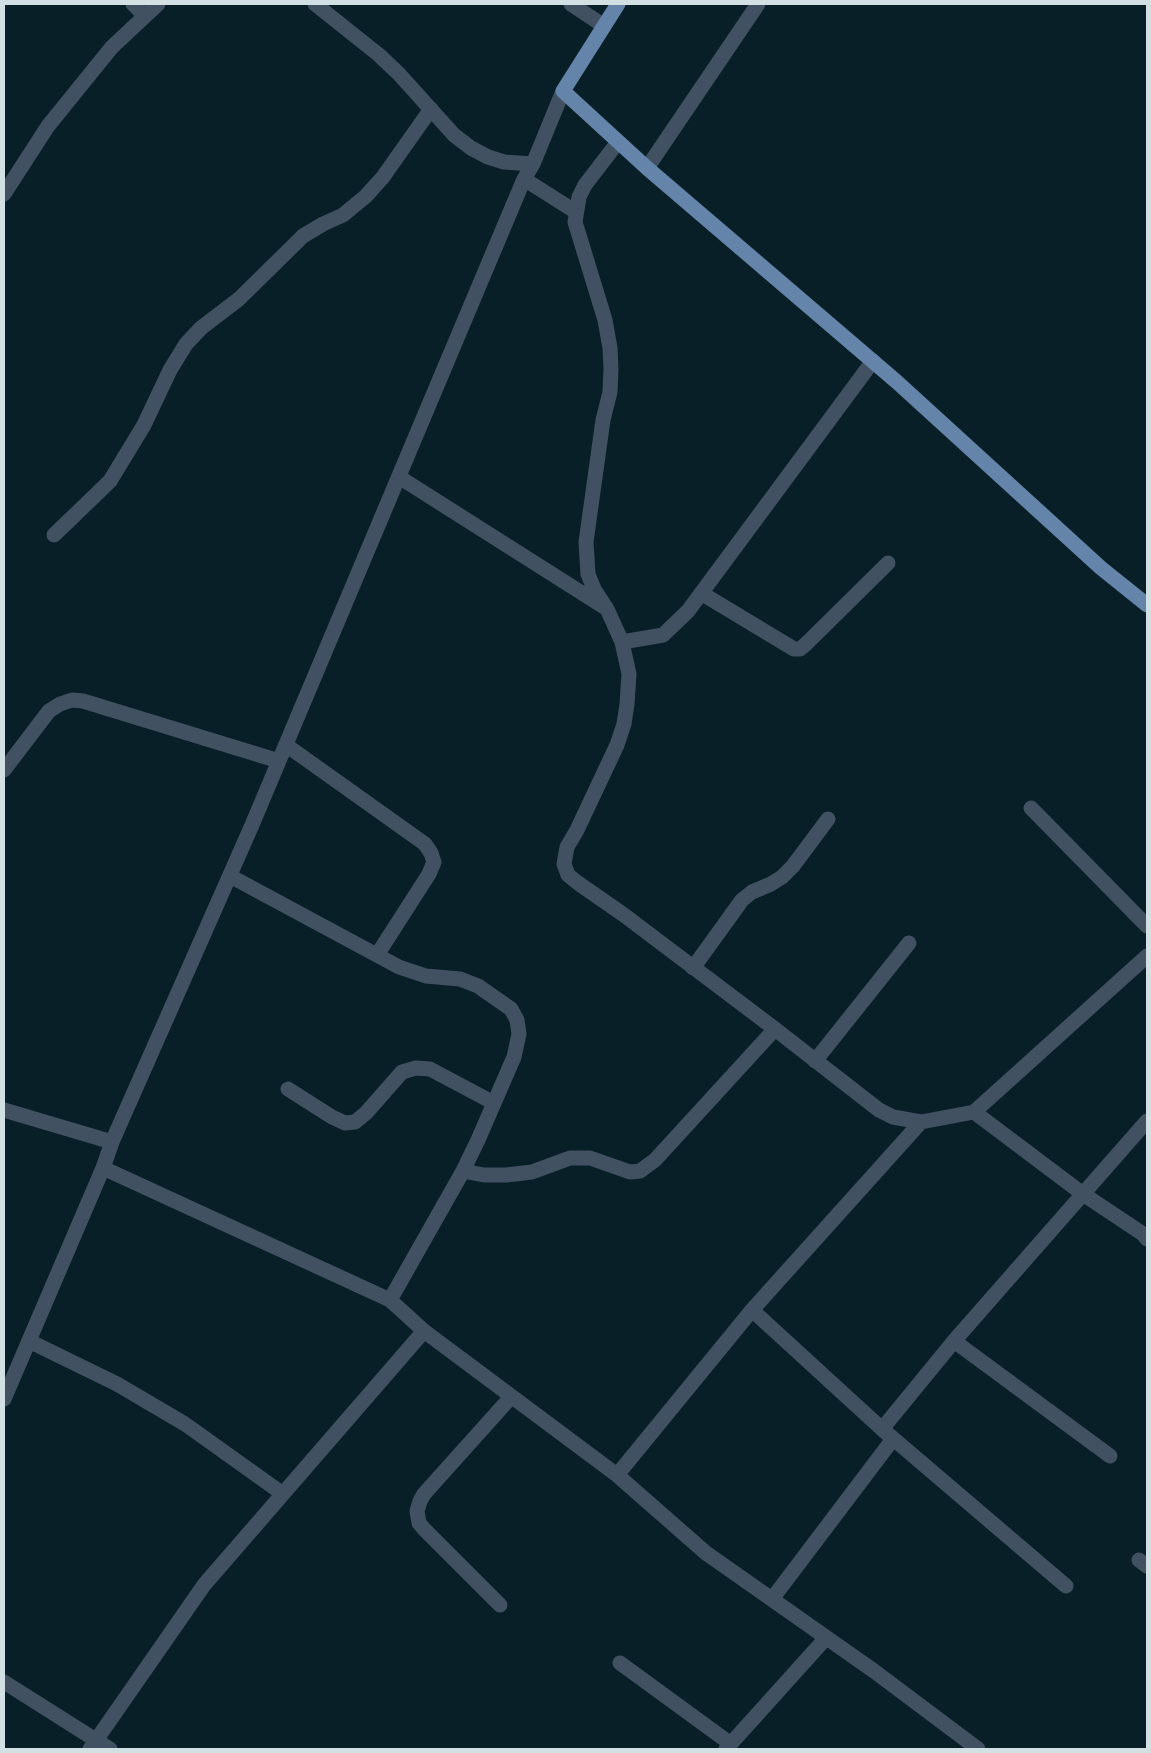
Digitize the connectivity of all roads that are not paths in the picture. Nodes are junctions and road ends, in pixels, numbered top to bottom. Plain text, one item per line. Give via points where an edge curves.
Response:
1 (133, 4) edge
2 (158, 4) edge
3 (315, 4) edge
4 (571, 4) edge
5 (618, 4) edge
6 (758, 4) edge
7 (145, 16) junction
8 (604, 26) junction
9 (563, 91) junction
10 (431, 110) junction
11 (618, 142) junction
12 (533, 164) junction
13 (647, 168) junction
14 (524, 179) junction
15 (4, 194) edge
16 (576, 212) junction
17 (873, 361) junction
18 (399, 477) junction
19 (54, 535) dead end
20 (888, 563) dead end
21 (701, 593) junction
22 (1147, 605) edge
23 (607, 609) junction
24 (622, 642) junction
25 (286, 745) junction
26 (279, 761) junction
27 (4, 770) edge
28 (1032, 808) dead end
29 (828, 819) dead end
30 (230, 876) junction
31 (1147, 926) edge
32 (910, 943) dead end
33 (377, 955) junction
34 (1147, 956) edge
35 (693, 968) junction
36 (775, 1029) junction
37 (815, 1061) junction
38 (288, 1089) dead end
39 (494, 1103) junction
40 (4, 1110) edge
41 (974, 1112) junction
42 (1147, 1121) edge
43 (920, 1122) junction
44 (112, 1142) junction
45 (103, 1168) junction
46 (463, 1171) junction
47 (1083, 1194) junction
48 (1147, 1239) edge
49 (390, 1300) junction
50 (752, 1310) junction
51 (424, 1331) junction
52 (29, 1341) junction
53 (954, 1341) junction
54 (511, 1397) junction
55 (4, 1399) edge
56 (888, 1434) junction
57 (1110, 1456) dead end
58 (617, 1475) junction
59 (283, 1494) junction
60 (1066, 1586) dead end
61 (772, 1600) junction
62 (500, 1604) dead end
63 (826, 1638) junction
64 (620, 1663) dead end
65 (4, 1682) edge
66 (93, 1745) edge
67 (728, 1746) edge
68 (110, 1749) edge
69 (978, 1749) edge

1 - 7 street
2 - 7 street
3 - 10 street via 392,68
4 - 8 street
5 - 8 main road
6 - 13 street
7 - 15 street via 112,47 48,126
8 - 9 main road
9 - 11 main road
9 - 12 street
10 - 12 street via 454,135 488,157
10 - 19 street via 366,196 343,215 303,236 239,299 186,344 144,425 110,481
11 - 13 main road
11 - 16 street via 585,185
12 - 14 street
13 - 17 main road
14 - 16 street
14 - 18 street
16 - 23 street via 575,222 610,348 610,392 586,542 588,574
17 - 21 street
17 - 22 main road via 1101,568
18 - 23 street
18 - 25 street
20 - 21 street via 800,649 794,649
21 - 24 street via 663,635
23 - 24 street
24 - 35 street via 629,674 624,724 601,780 566,847 564,864 568,875
25 - 26 street
25 - 33 street via 425,844 432,853 434,862 429,874
26 - 27 street via 72,700 49,712
26 - 30 street
28 - 31 street
29 - 35 street via 782,877 742,900
30 - 33 street
30 - 44 street
32 - 37 street
33 - 39 street via 426,976 460,979 478,986 511,1009 519,1034 514,1057
34 - 41 street
35 - 36 street
36 - 37 street
36 - 46 street via 655,1160 640,1171 630,1172 590,1158 570,1158 532,1172 506,1175
37 - 43 street via 879,1110 893,1118
38 - 39 street via 345,1123 355,1122 366,1113 402,1072 416,1068 430,1070
39 - 46 street
40 - 44 street
41 - 43 street
41 - 47 street
42 - 47 street
43 - 50 street
44 - 45 street
45 - 49 street
45 - 52 street
46 - 49 street
47 - 48 street
47 - 53 street
49 - 51 street
50 - 56 street
50 - 58 street
51 - 54 street
51 - 59 street
52 - 55 street
52 - 59 street via 118,1384 185,1424
53 - 56 street
53 - 57 street
54 - 58 street
54 - 62 street via 424,1494 417,1511 419,1523
56 - 60 street
56 - 61 street
58 - 61 street via 706,1553
59 - 66 street via 204,1585
61 - 63 street
63 - 67 street
63 - 69 street
64 - 67 street
65 - 66 street
66 - 68 street

